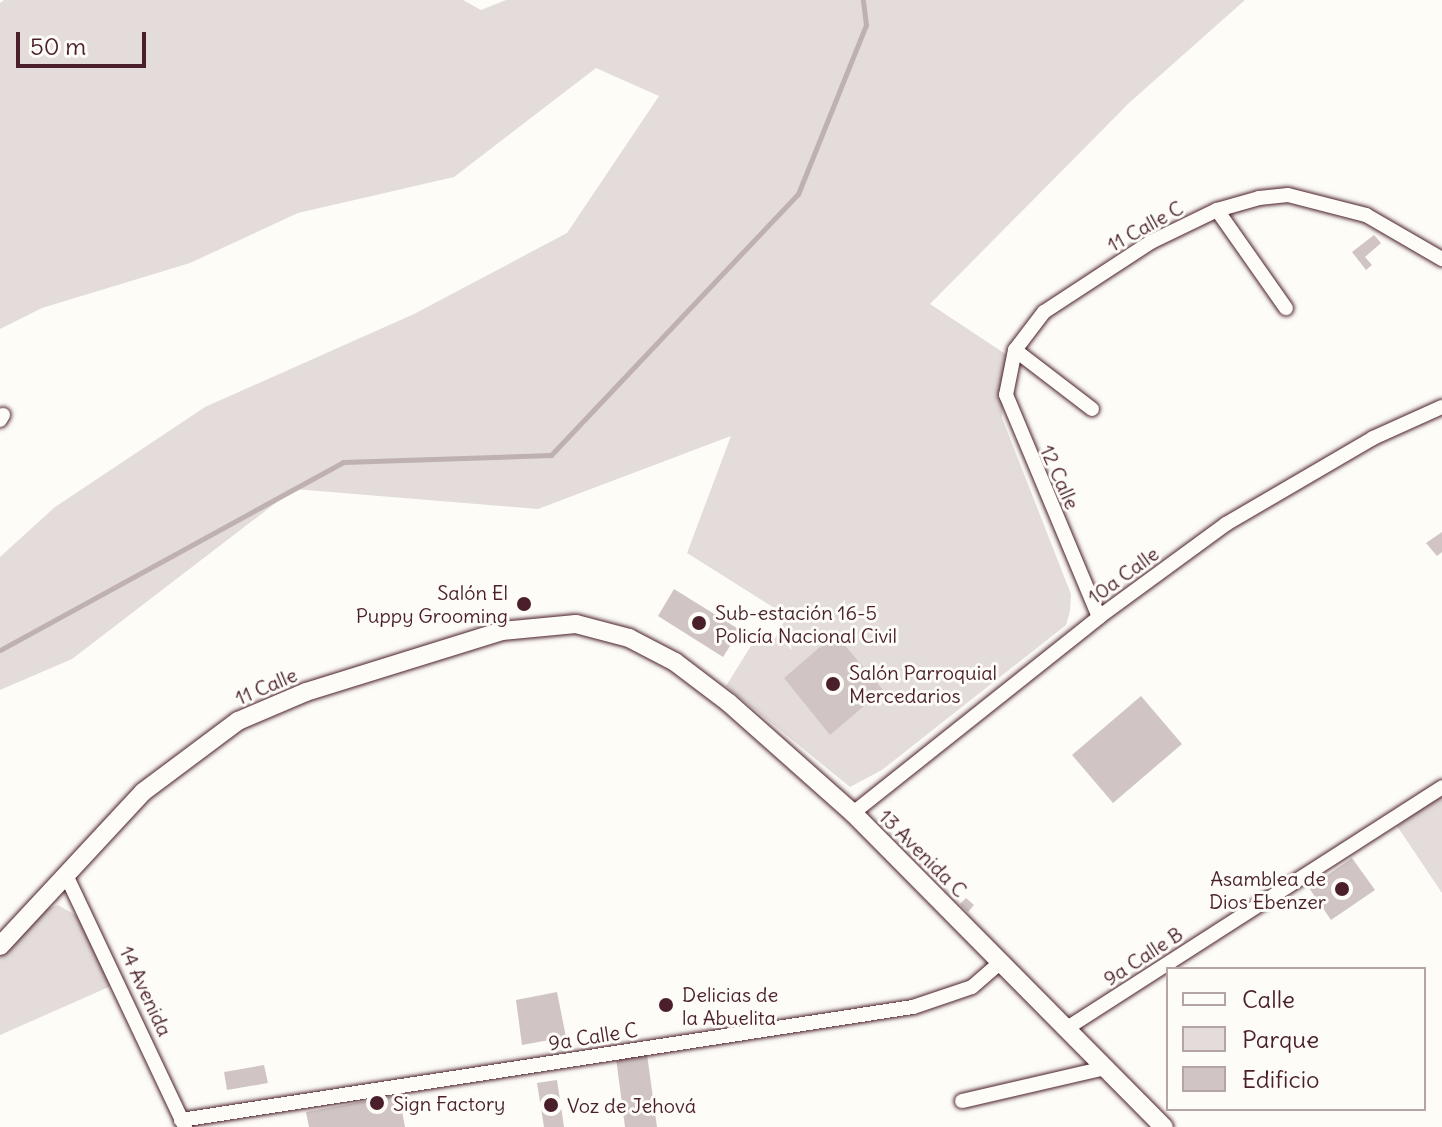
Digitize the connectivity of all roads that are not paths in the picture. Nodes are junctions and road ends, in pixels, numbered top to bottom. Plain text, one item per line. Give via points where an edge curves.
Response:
1 (1217, 210) junction
2 (1442, 259) edge
3 (1286, 308) dead end
4 (1015, 350) junction
5 (1442, 407) edge
6 (1092, 409) dead end
7 (1099, 617) junction
8 (629, 638) joint
9 (1442, 787) edge
10 (853, 813) junction
11 (66, 875) junction
12 (0, 946) edge
13 (1000, 963) junction
14 (1067, 1028) junction
15 (1105, 1068) junction
16 (962, 1101) dead end
17 (183, 1124) edge
18 (1164, 1127) edge

1 - 2 street, 11 Calle C via 1288,195 1323,201 1366,215
1 - 3 street
1 - 4 street, 11 Calle C via 1151,242 1044,312
4 - 6 street
4 - 7 street, 12 Calle via 1006,395 1010,414
5 - 7 street, 10a Calle via 1373,438 1226,524
7 - 10 street, 10a Calle
8 - 10 street, 13 Avenida C via 675,662 729,703
8 - 11 street, 11 Calle via 576,624 502,631 306,692 238,721 201,747 143,792
9 - 14 street, 9a Calle B
10 - 13 street, 13 Avenida C
11 - 12 street, 11 Calle
11 - 17 street, 14 Avenida
13 - 14 street, 13 Avenida C
13 - 17 street, 9a Calle C via 972,987 913,1007
14 - 15 street, 13 Avenida C
15 - 16 street
15 - 18 street, 13 Avenida C

